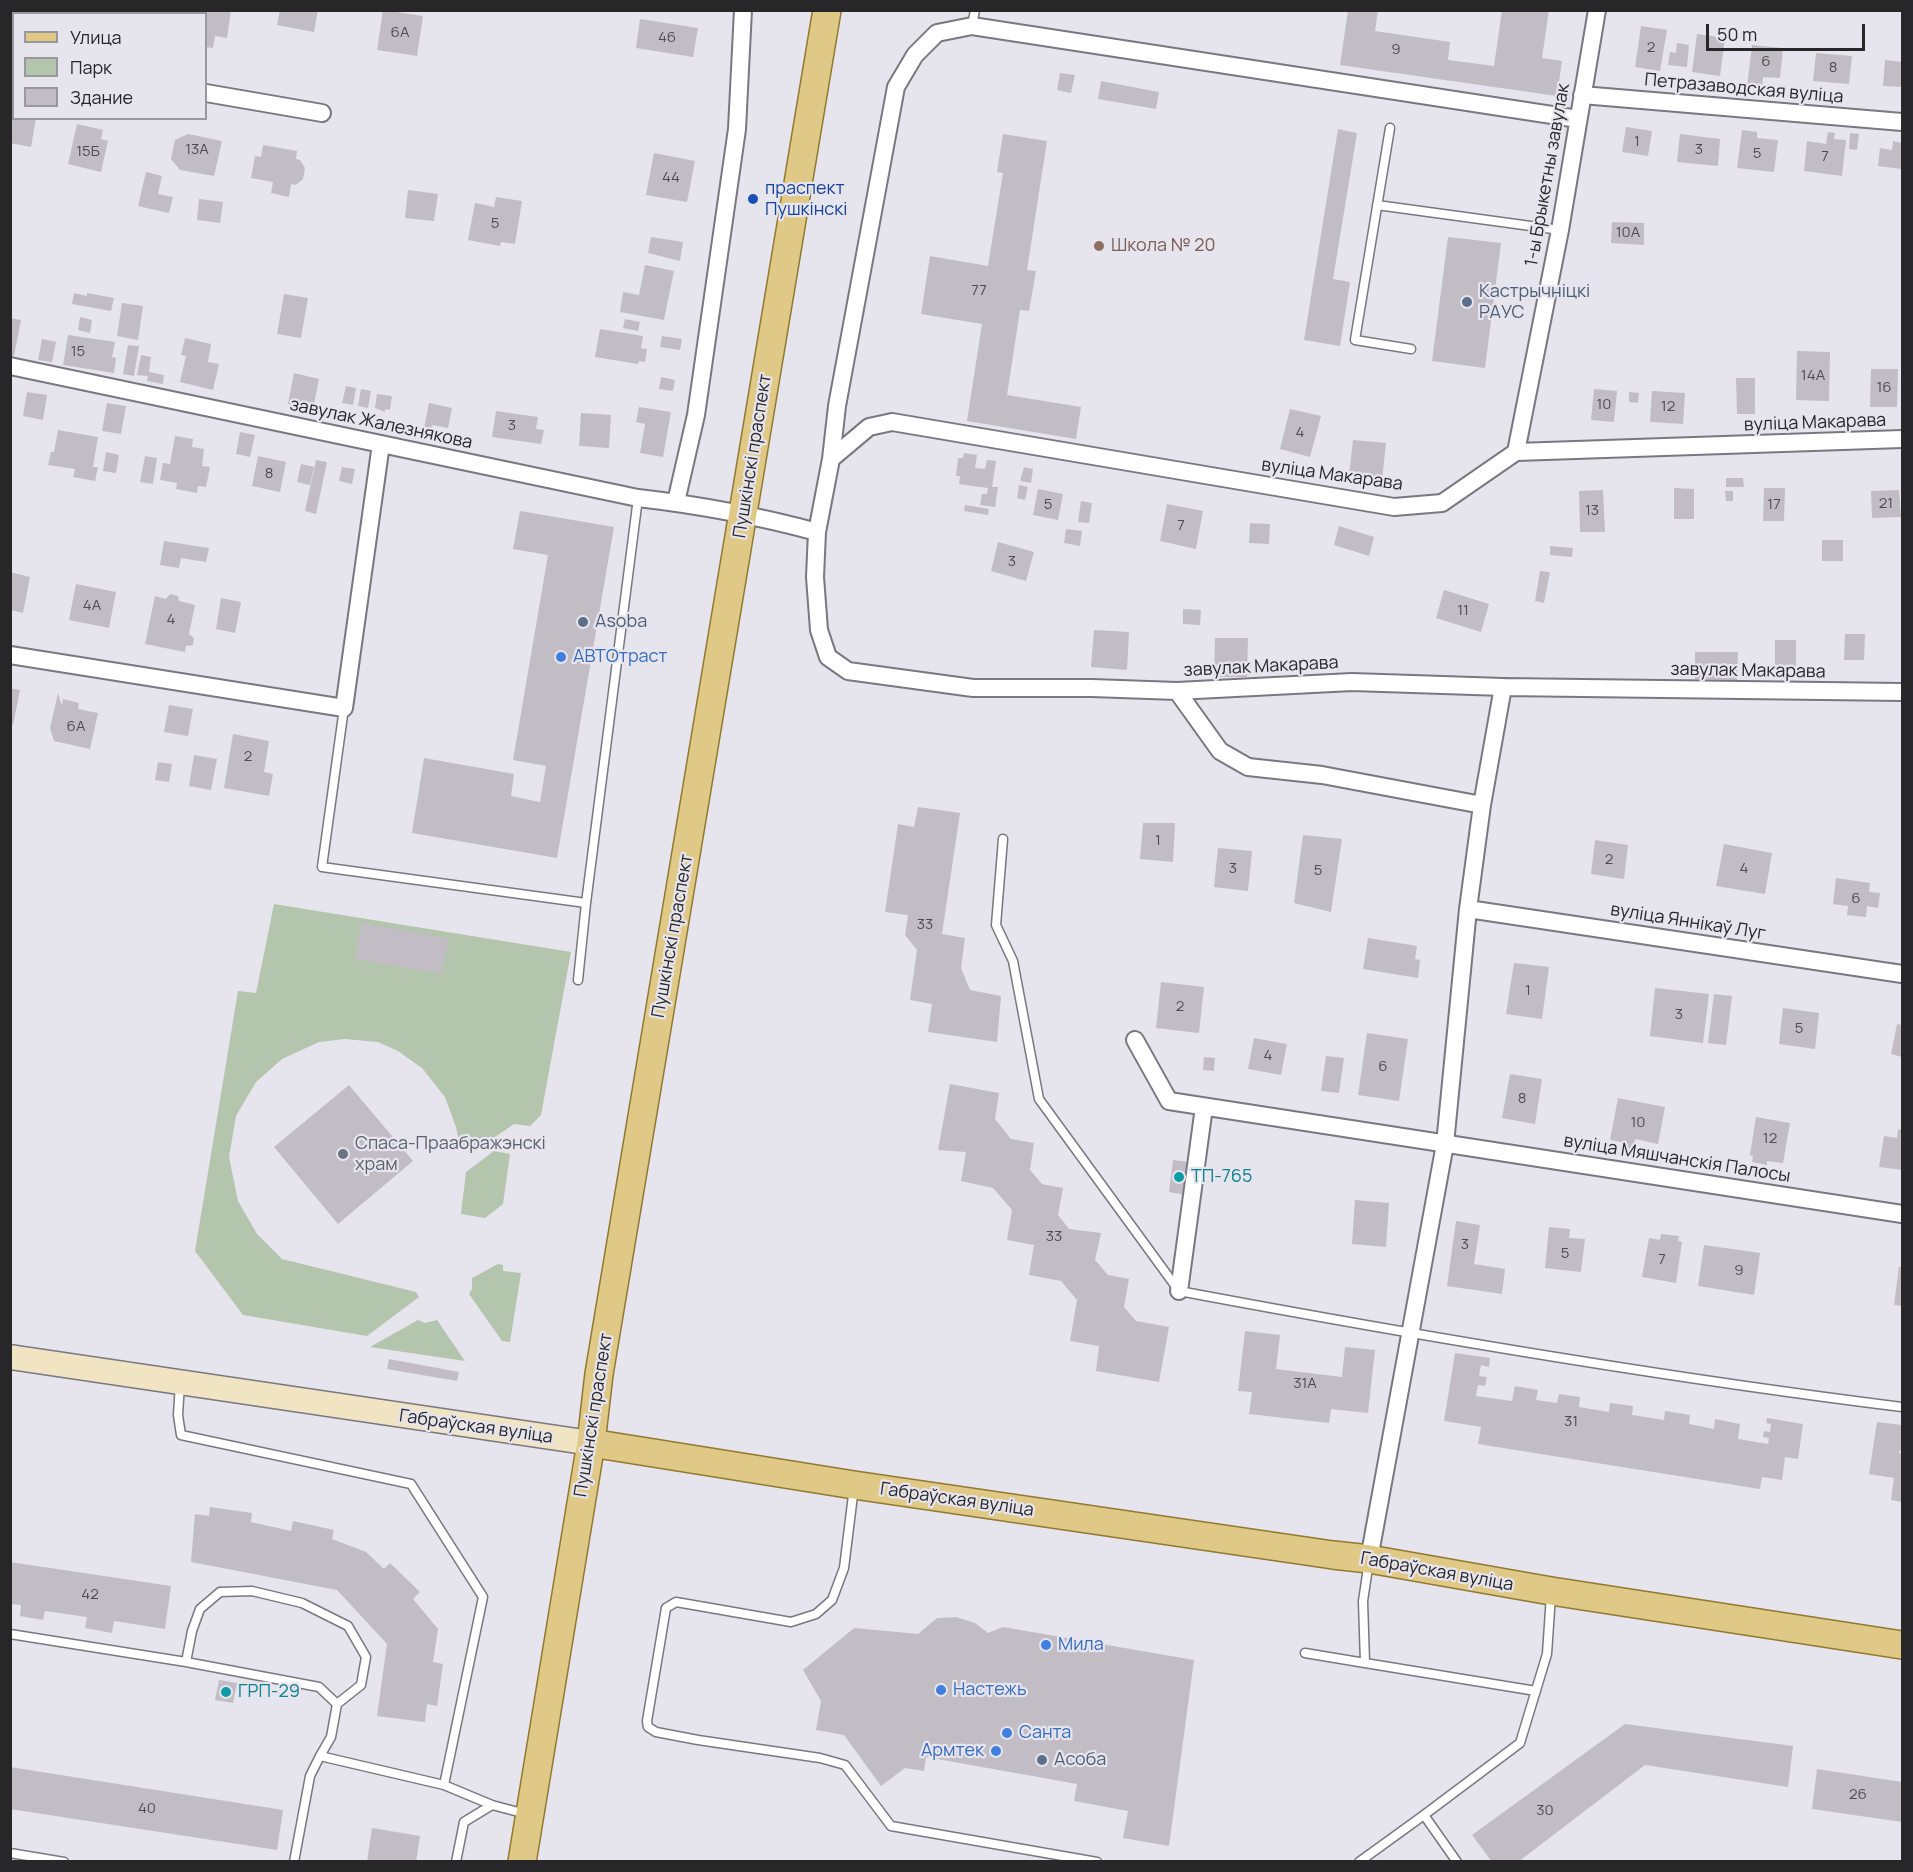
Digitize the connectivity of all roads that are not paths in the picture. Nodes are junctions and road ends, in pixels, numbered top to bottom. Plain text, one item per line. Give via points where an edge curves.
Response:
1 (742, 10) edge
2 (827, 10) edge
3 (1597, 10) edge
4 (974, 18) edge
5 (207, 93) edge
6 (1582, 94) junction
7 (322, 113) dead end
8 (1578, 119) junction
9 (1902, 122) edge
10 (1390, 128) dead end
11 (1377, 205) junction
12 (1560, 230) junction
13 (1411, 349) dead end
14 (10, 366) edge
15 (1902, 439) edge
16 (381, 444) junction
17 (1516, 452) junction
18 (831, 459) junction
19 (639, 498) junction
20 (676, 502) junction
21 (744, 514) junction
22 (817, 532) junction
23 (10, 655) edge
24 (1503, 687) junction
25 (1177, 691) junction
26 (1902, 692) edge
27 (344, 708) junction
28 (1482, 805) junction
29 (1004, 839) dead end
30 (586, 903) junction
31 (1468, 909) junction
32 (1902, 974) edge
33 (578, 980) dead end
34 (1135, 1040) dead end
35 (1204, 1107) junction
36 (1445, 1144) junction
37 (1902, 1214) edge
38 (1179, 1291) junction
39 (1411, 1334) junction
40 (10, 1357) edge
41 (180, 1383) junction
42 (1902, 1407) edge
43 (591, 1443) junction
44 (854, 1485) junction
45 (1369, 1559) junction
46 (1551, 1592) junction
47 (10, 1634) edge
48 (1902, 1645) edge
49 (1305, 1653) dead end
50 (186, 1662) junction
51 (1365, 1663) junction
52 (1536, 1691) junction
53 (337, 1704) junction
54 (320, 1756) junction
55 (444, 1785) junction
56 (492, 1805) junction
57 (530, 1815) junction
58 (1424, 1815) junction
59 (10, 1853) edge
60 (64, 1862) edge
61 (294, 1862) edge
62 (456, 1862) edge
63 (522, 1862) edge
64 (1097, 1862) edge
65 (1359, 1862) edge
66 (1457, 1862) edge

1 - 20 street via 737,129 696,415
2 - 21 main road, Пушкінскі праспект
3 - 6 street, 1-ы Брыкетны завулак
4 - 8 street
4 - 18 street via 938,33 915,56 896,87 837,406
5 - 7 street
6 - 8 street, 1-ы Брыкетны завулак
6 - 9 street, Петразаводская вуліца
8 - 12 street, 1-ы Брыкетны завулак
10 - 11 lane
11 - 12 lane
11 - 13 lane via 1355,340
12 - 17 street, 1-ы Брыкетны завулак
14 - 16 street, завулак Жалезнякова
15 - 17 street, вуліца Макарава
16 - 19 street, завулак Жалезнякова
16 - 27 street
17 - 18 street, вуліца Макарава via 1442,503 1394,507 892,422 869,427
18 - 22 street
19 - 20 street, завулак Жалезнякова
19 - 30 lane
20 - 21 street, завулак Жалезнякова
21 - 22 street
21 - 43 main road, Пушкінскі праспект via 599,1374
22 - 25 street, завулак Макарава via 819,630 828,657 848,671 973,688
23 - 27 street
24 - 25 street, завулак Макарава via 1352,682
24 - 26 street, завулак Макарава
24 - 28 street
25 - 28 street via 1220,751 1248,767 1322,775
27 - 30 lane via 322,867
28 - 31 street
29 - 38 lane via 996,925 1013,961 1039,1099
30 - 33 lane
31 - 32 street, вуліца Яннікаў Луг
31 - 36 street
34 - 35 street, вуліца Мяшчанскія Палосы via 1169,1101
35 - 36 street, вуліца Мяшчанскія Палосы
35 - 38 street
36 - 37 street, вуліца Мяшчанскія Палосы
36 - 39 street
38 - 39 lane
39 - 42 lane
39 - 45 street
40 - 41 main road, Габраўская вуліца
41 - 43 main road, Габраўская вуліца
41 - 55 lane via 181,1435 411,1484 483,1597
43 - 44 main road, Габраўская вуліца
43 - 57 main road, Пушкінскі праспект
44 - 45 main road, Габраўская вуліца
44 - 64 lane via 844,1568 832,1600 816,1614 791,1622 676,1602 666,1608 648,1727 687,1738 845,1765 891,1826
45 - 46 main road, Габраўская вуліца
45 - 51 lane via 1364,1601
46 - 48 main road, Габраўская вуліца
46 - 52 lane via 1547,1654
47 - 50 lane
49 - 51 lane
50 - 53 lane via 319,1687
50 - 53 lane via 200,1609 220,1592 252,1591 302,1603 348,1626 366,1657 361,1685
51 - 52 lane
52 - 58 lane via 1520,1743
53 - 54 lane via 331,1737
54 - 55 lane
54 - 61 lane via 310,1776
55 - 56 lane
56 - 57 lane
56 - 62 lane via 464,1822
57 - 63 main road, Пушкінскі праспект
58 - 65 lane
58 - 66 lane
59 - 60 lane

